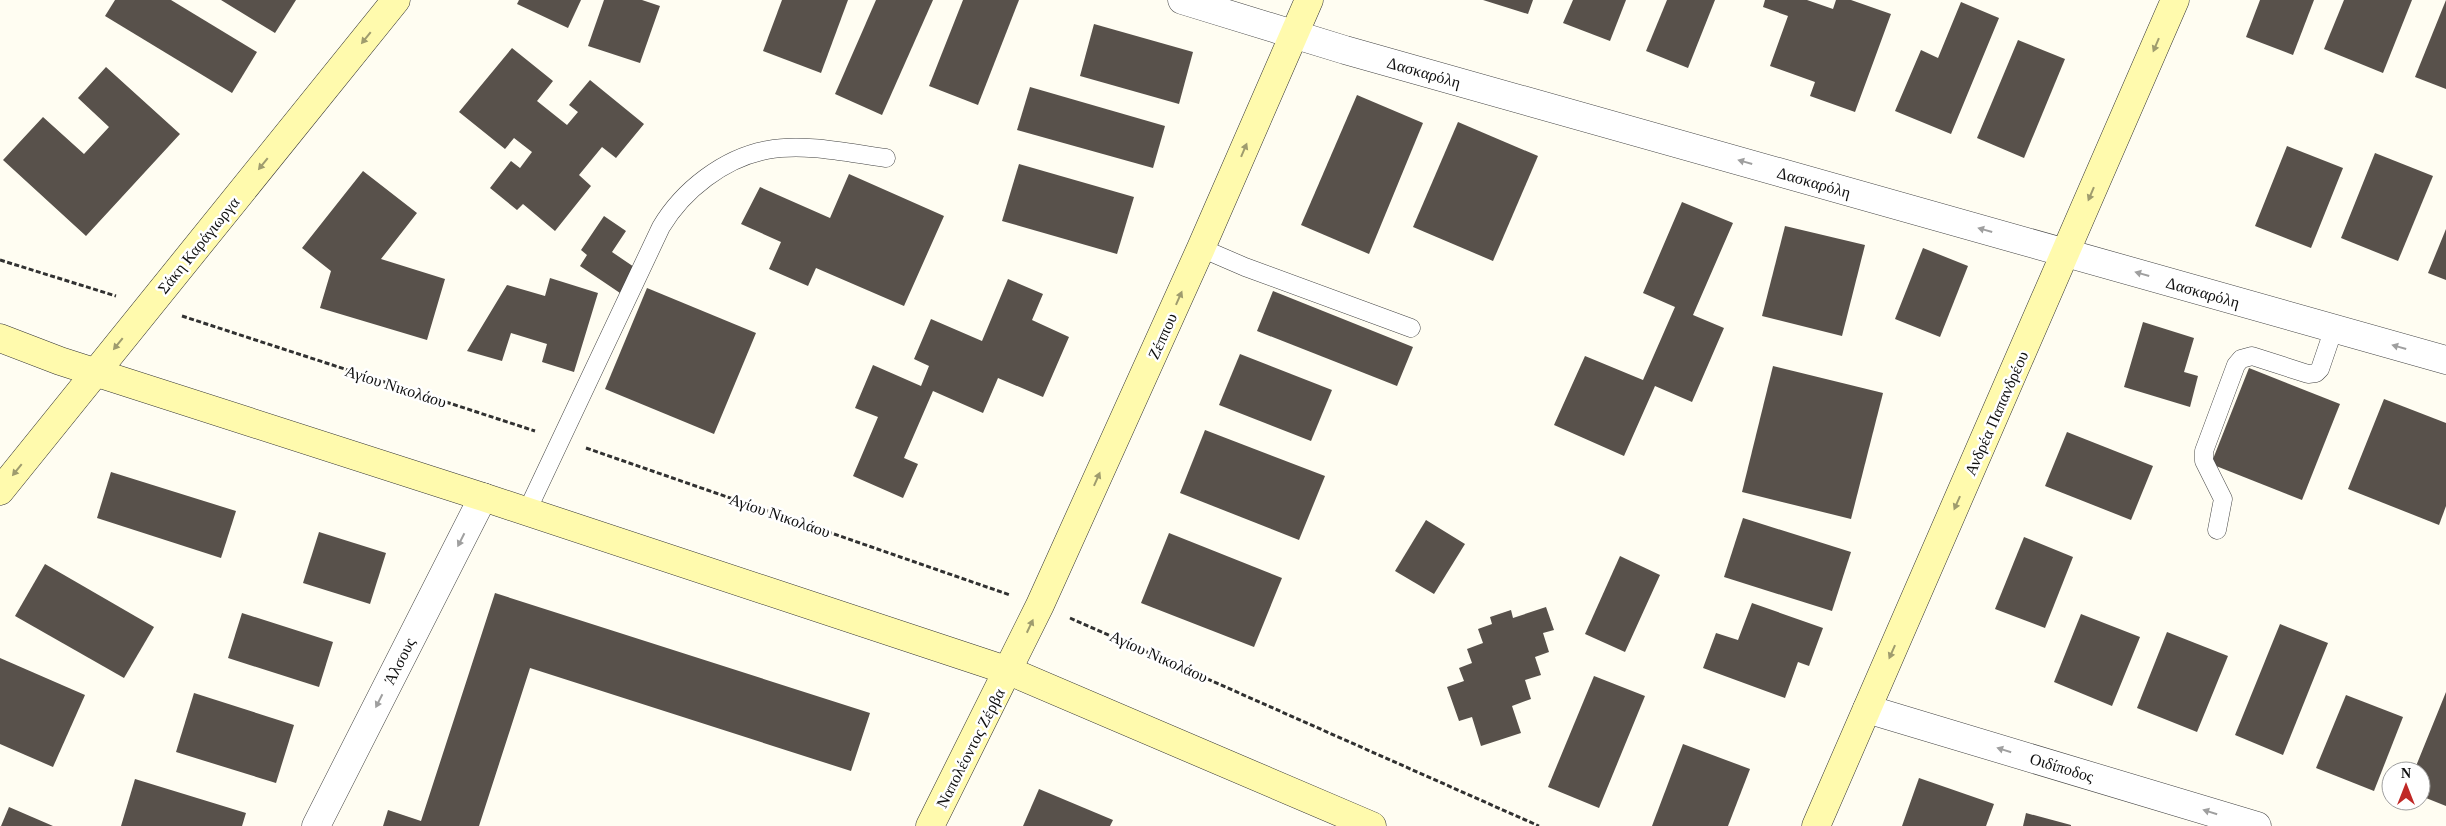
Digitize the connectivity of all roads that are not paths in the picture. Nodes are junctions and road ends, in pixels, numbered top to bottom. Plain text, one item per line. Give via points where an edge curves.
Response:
1 (396, 0) edge
2 (1182, 0) edge
3 (1309, 0) edge
4 (2175, 0) edge
5 (1294, 35) junction
6 (886, 158) dead end
7 (1201, 248) junction
8 (2066, 252) junction
9 (1411, 328) dead end
10 (2334, 328) junction
11 (0, 338) edge
12 (2446, 360) edge
13 (96, 371) junction
14 (0, 491) edge
15 (483, 497) junction
16 (527, 512) junction
17 (2217, 530) dead end
18 (1009, 670) junction
19 (1867, 708) junction
20 (316, 826) edge
21 (930, 826) edge
22 (1372, 826) edge
23 (1816, 826) edge
24 (2257, 826) edge

1 -> 13 street, Σάκη Καράγιωργα
2 - 5 street, Δασκαρόλη
3 - 5 street, Ζέππου
4 -> 8 street, Ανδρέα Παπανδρέου
7 -> 5 street, Ζέππου
8 -> 5 street, Δασκαρόλη
6 - 16 lane via 801,148 767,150 714,172 688,193 671,210 661,227
7 - 9 lane
18 -> 7 street, Ζέππου
10 -> 8 street, Δασκαρόλη
8 -> 19 street, Ανδρέα Παπανδρέου
12 -> 10 street, Δασκαρόλη
10 - 17 lane via 2316,373 2308,374 2252,356 2246,356 2236,365 2204,451 2204,461 2222,499
11 - 13 street
13 -> 14 street, Σάκη Καράγιωργα
13 - 15 street
15 - 16 street
15 -> 20 street, Άλσους
16 - 18 street
18 - 21 street, Ναπολέοντος Ζέρβα
18 - 22 street
19 - 23 street, Ανδρέα Παπανδρέου
24 -> 19 street, Οιδίποδος

